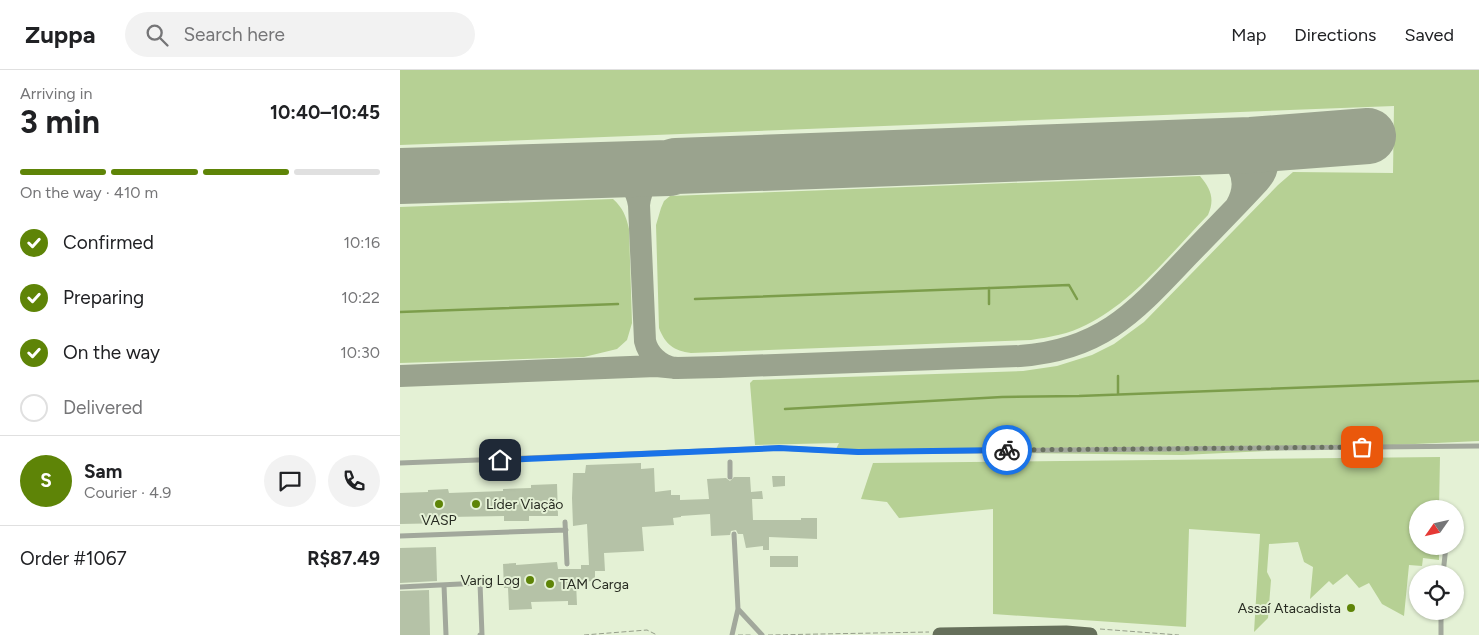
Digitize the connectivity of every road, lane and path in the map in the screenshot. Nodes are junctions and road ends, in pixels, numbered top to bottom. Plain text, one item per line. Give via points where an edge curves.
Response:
1 (1479, 446) edge
2 (730, 462) dead end
3 (400, 463) edge
4 (730, 478) dead end
5 (565, 522) dead end
6 (566, 530) junction
7 (734, 534) dead end
8 (400, 536) edge
9 (567, 564) dead end
10 (444, 585) junction
11 (400, 587) edge
12 (738, 608) junction
13 (1441, 632) edge
14 (446, 635) edge
15 (480, 635) edge
16 (584, 635) edge
17 (657, 635) edge
18 (732, 635) edge
19 (762, 635) edge
20 (940, 635) edge
21 (1090, 635) edge
22 (1436, 635) edge

1 - 3 lane via 868,452 779,448
2 - 4 lane
5 - 6 lane
6 - 8 lane
6 - 9 lane
7 - 12 lane
10 - 11 lane
10 - 14 lane
10 - 15 lane via 480,583
12 - 18 lane
12 - 19 lane
13 - 22 lane
16 - 17 path via 647,630
20 - 21 main road

